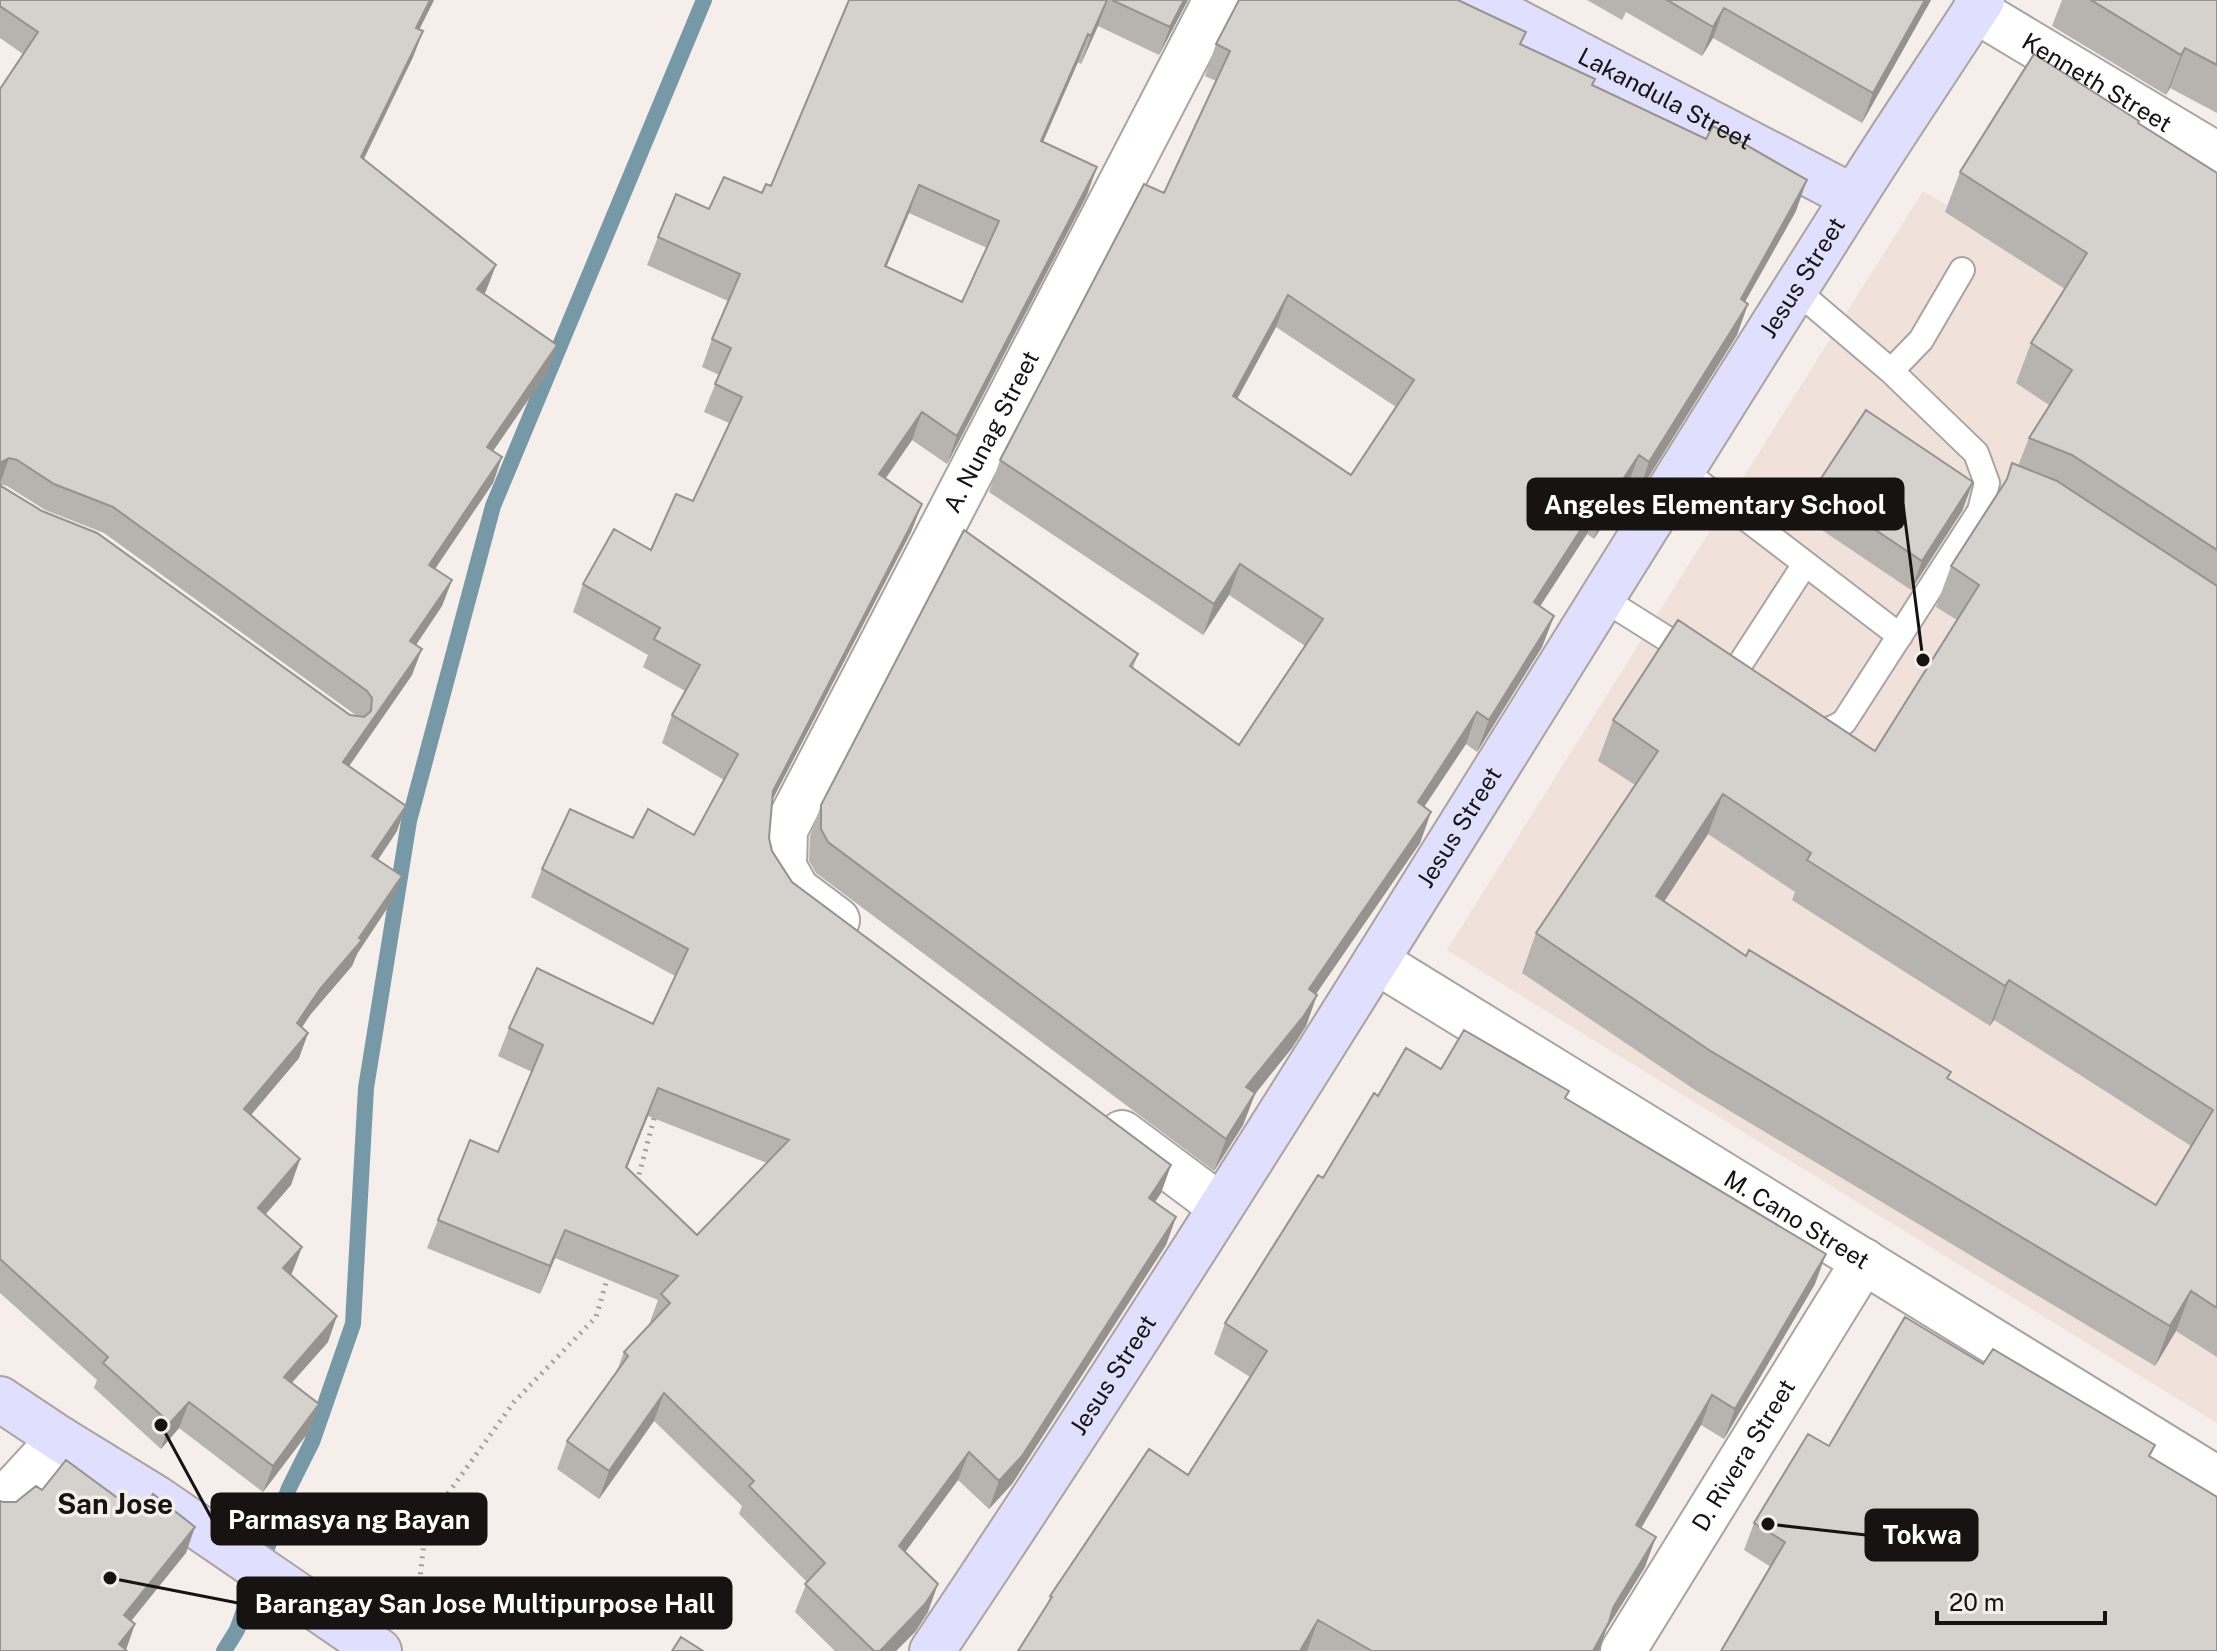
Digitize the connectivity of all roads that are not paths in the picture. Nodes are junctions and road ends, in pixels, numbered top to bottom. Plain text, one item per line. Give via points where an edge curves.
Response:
1 (1216, 0) edge
2 (1475, 0) edge
3 (1978, 5) edge
4 (2217, 155) edge
5 (1853, 197) junction
6 (1962, 270) dead end
7 (1796, 290) junction
8 (1891, 371) junction
9 (1683, 470) junction
10 (1805, 564) junction
11 (1602, 598) junction
12 (1900, 636) junction
13 (1731, 678) junction
14 (1754, 693) edge
15 (1790, 715) edge
16 (874, 948) edge
17 (1376, 961) junction
18 (1092, 1110) edge
19 (1220, 1206) junction
20 (1864, 1261) junction
21 (0, 1399) edge
22 (60, 1439) junction
23 (2217, 1479) edge
24 (0, 1504) edge
25 (372, 1647) edge
26 (932, 1651) edge
27 (1623, 1651) edge

1 - 16 street, A. Nunag Street via 785,830 784,867 797,890
2 - 5 street, Lakandula Street
3 - 4 street, Kenneth Street
3 - 5 street, Jesus Street
5 - 7 street, Jesus Street
6 - 8 lane via 1921,340
7 - 8 lane
7 - 9 street, Jesus Street
8 - 12 lane via 1976,453 1994,485
9 - 10 lane
9 - 11 street, Jesus Street
10 - 12 lane
10 - 13 lane
11 - 13 lane
11 - 17 street, Jesus Street
12 - 15 lane via 1844,722 1830,731 1814,730
13 - 14 lane
17 - 19 street, Jesus Street
17 - 20 street, M. Cano Street
18 - 19 street
19 - 26 street, Jesus Street
20 - 23 street, M. Cano Street
20 - 27 street, D. Rivera Street
21 - 22 street
22 - 24 street
22 - 25 street via 156,1498

